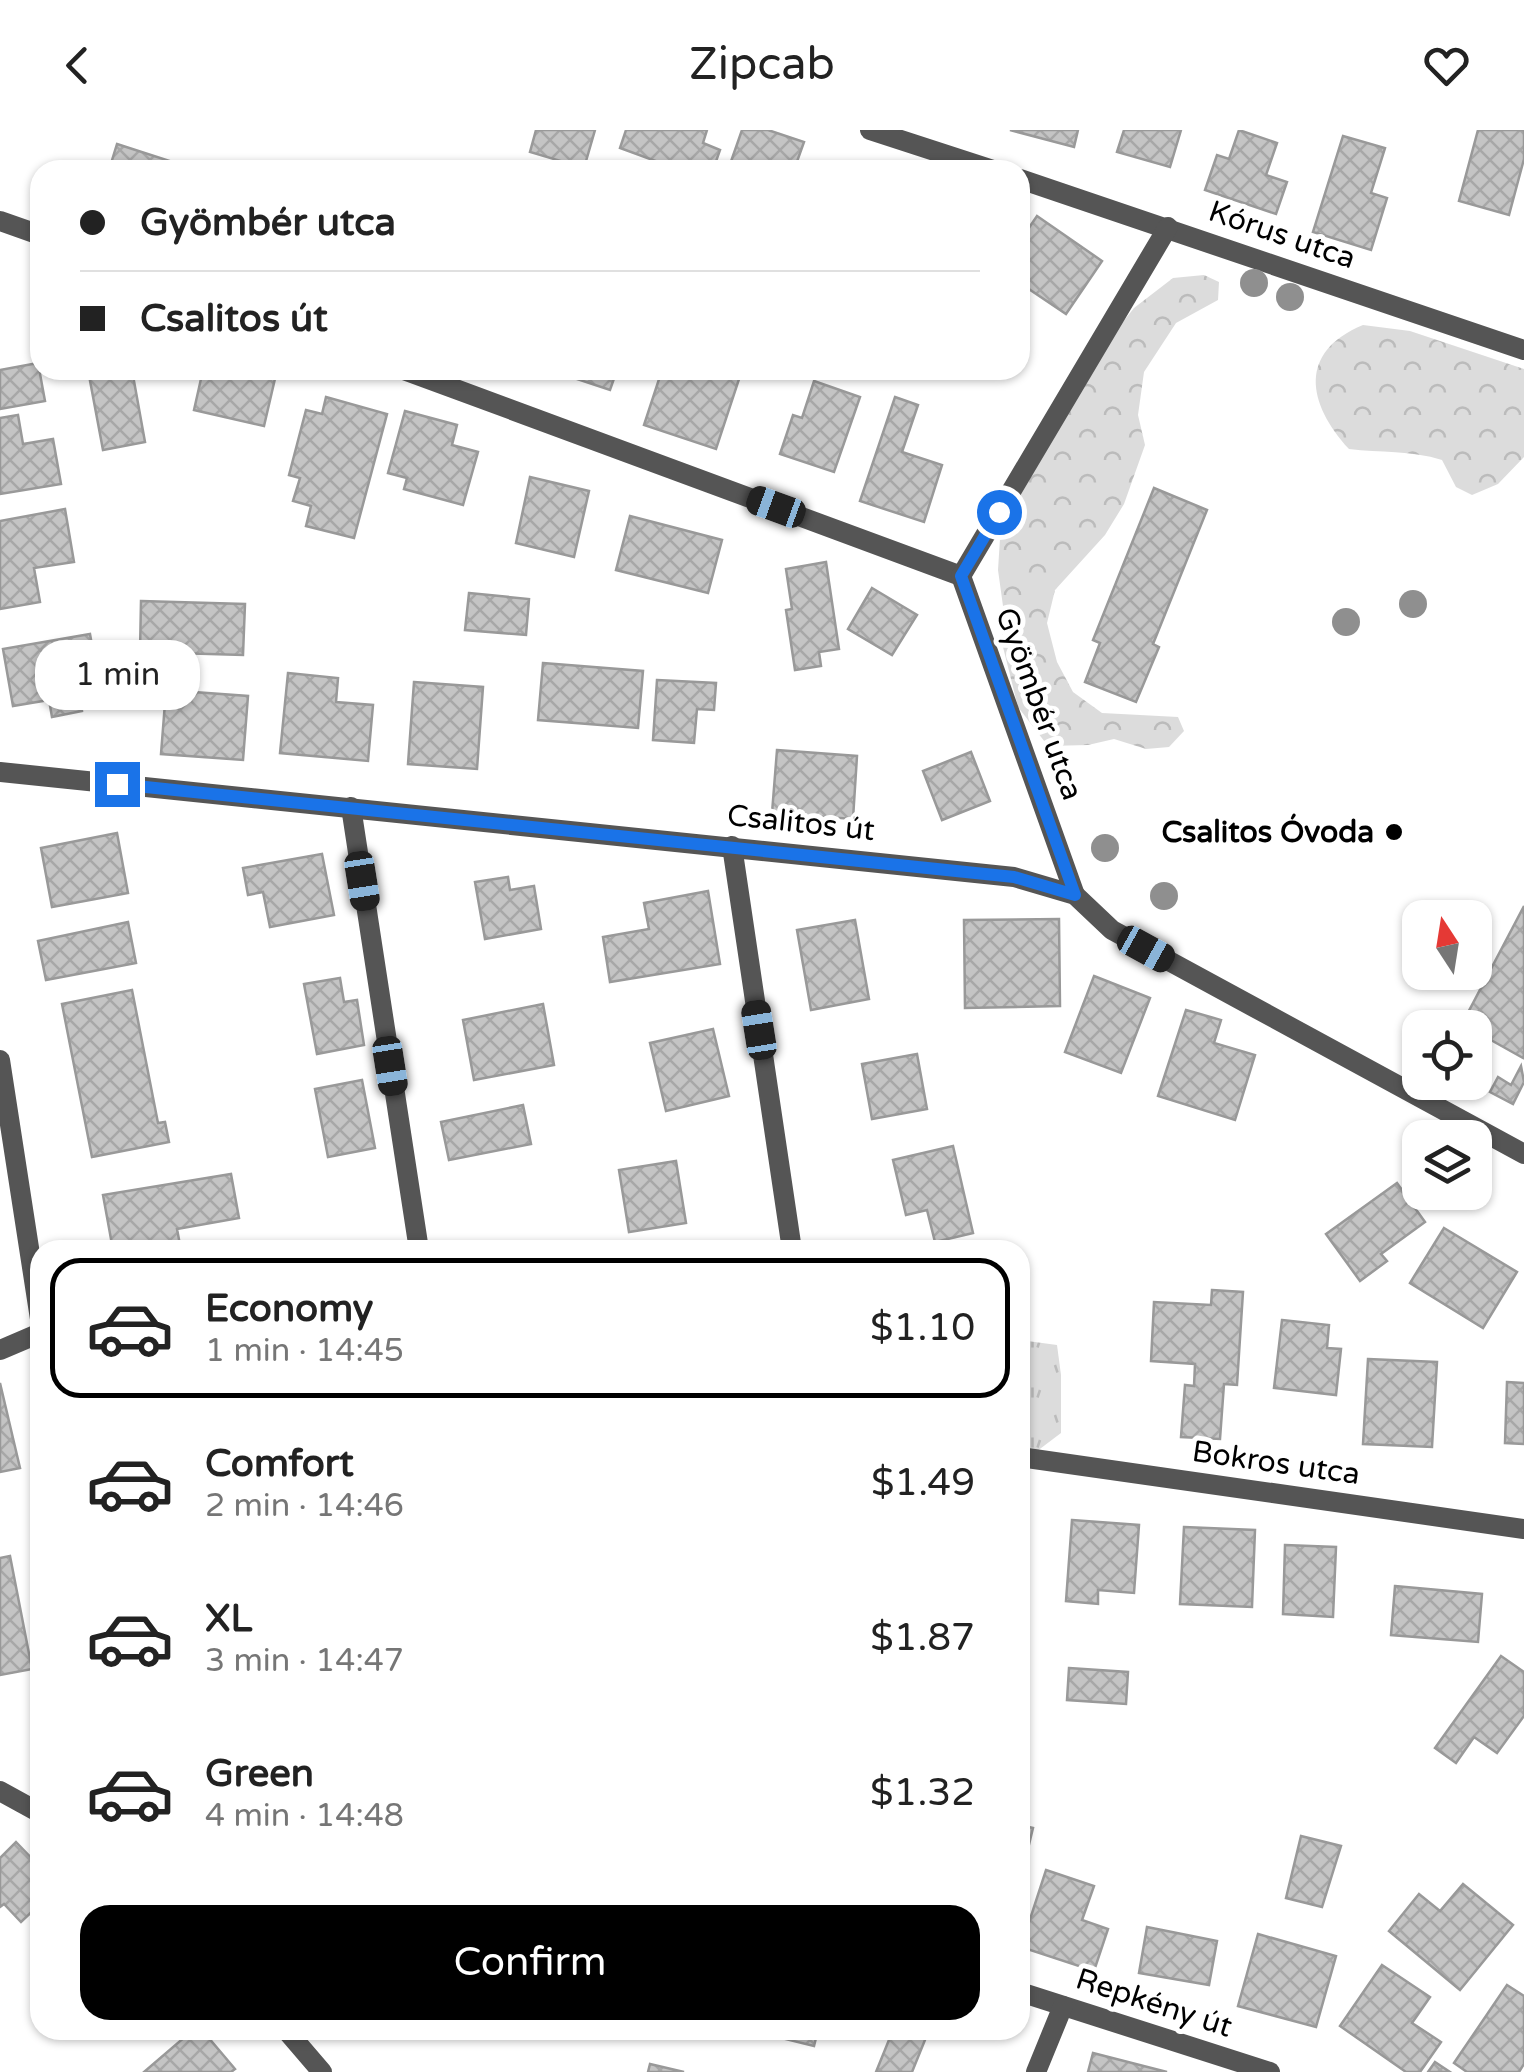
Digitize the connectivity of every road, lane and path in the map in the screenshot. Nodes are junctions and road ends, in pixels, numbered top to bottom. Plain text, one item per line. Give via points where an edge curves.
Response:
1 (870, 130) edge
2 (962, 160) edge
3 (1030, 182) edge
4 (0, 221) edge
5 (1168, 227) junction
6 (30, 232) edge
7 (1524, 350) edge
8 (431, 380) edge
9 (961, 576) junction
10 (0, 772) edge
11 (351, 807) junction
12 (732, 846) junction
13 (1075, 895) junction
14 (0, 1060) edge
15 (1524, 1154) edge
16 (416, 1240) edge
17 (791, 1240) edge
18 (30, 1254) edge
19 (30, 1337) edge
20 (0, 1350) edge
21 (1030, 1458) edge
22 (1524, 1529) edge
23 (0, 1791) edge
24 (30, 1808) edge
25 (1030, 1995) edge
26 (1063, 2006) junction
27 (295, 2040) edge
28 (322, 2072) edge
29 (1036, 2072) edge
30 (1270, 2072) edge

1 - 2 street
3 - 5 street, Kórus utca
4 - 6 street
5 - 7 street, Kórus utca
5 - 9 street
8 - 9 street
9 - 13 street, Gyömbér utca
10 - 11 street, Csalitos út
11 - 12 street, Csalitos út
11 - 16 street
12 - 13 street, Csalitos út via 1014,877
12 - 17 street
13 - 15 street, Csalitos út via 1112,930
14 - 18 street
19 - 20 street
21 - 22 street, Bokros utca
23 - 24 street
25 - 26 street, Repkény út
26 - 29 street
26 - 30 street, Repkény út
27 - 28 street

